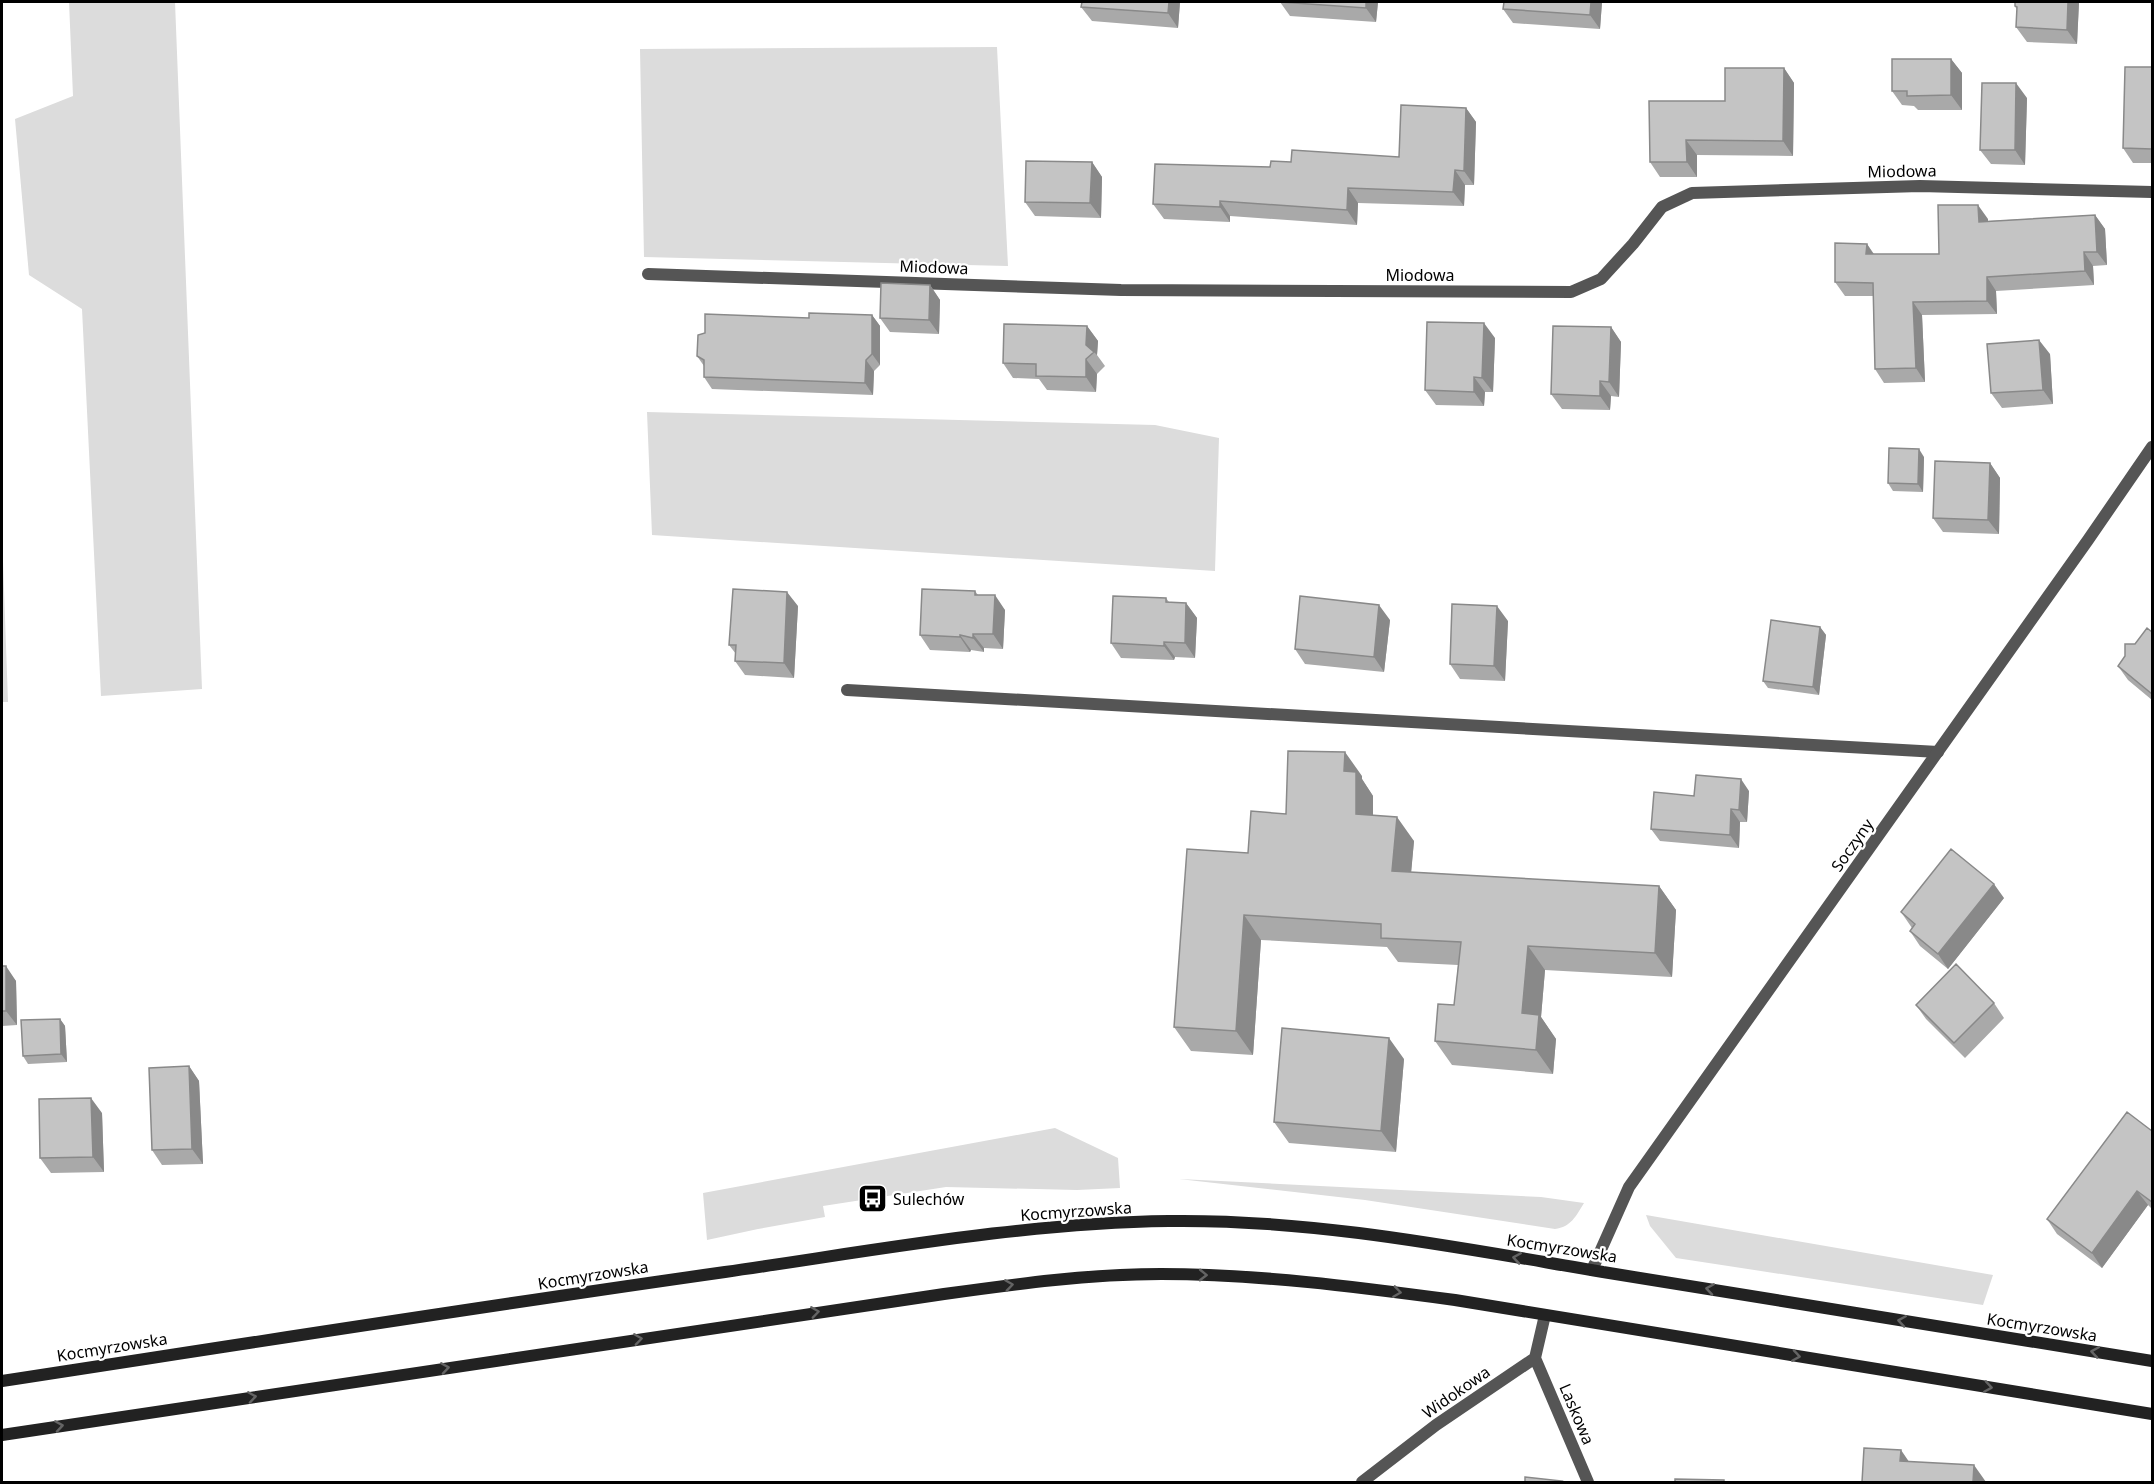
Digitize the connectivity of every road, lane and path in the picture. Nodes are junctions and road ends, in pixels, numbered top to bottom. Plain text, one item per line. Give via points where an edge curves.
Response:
1 (2152, 192) edge
2 (648, 274) dead end
3 (2152, 447) edge
4 (847, 690) dead end
5 (1938, 752) junction
6 (1592, 1270) junction
7 (1545, 1315) junction
8 (1535, 1358) junction
9 (2152, 1361) edge
10 (2, 1381) edge
11 (2152, 1414) edge
12 (2, 1435) edge
13 (1362, 1482) edge
14 (1588, 1482) edge

1 - 2 street, Miodowa via 1920,186 1692,194 1662,207 1600,279 1571,292 1120,290
3 - 5 street, Soczyny
4 - 5 street
5 - 6 street, Soczyny via 1629,1187
9 -> 6 main road, Kocmyrzowska
6 -> 10 main road, Kocmyrzowska via 1314,1228 1174,1221 1087,1224 704,1275
7 - 8 street
7 -> 11 main road
12 -> 7 main road via 758,1320 1088,1277 1244,1276 1371,1288
8 - 13 street, Widokowa via 1436,1425
8 - 14 street, Laskowa

